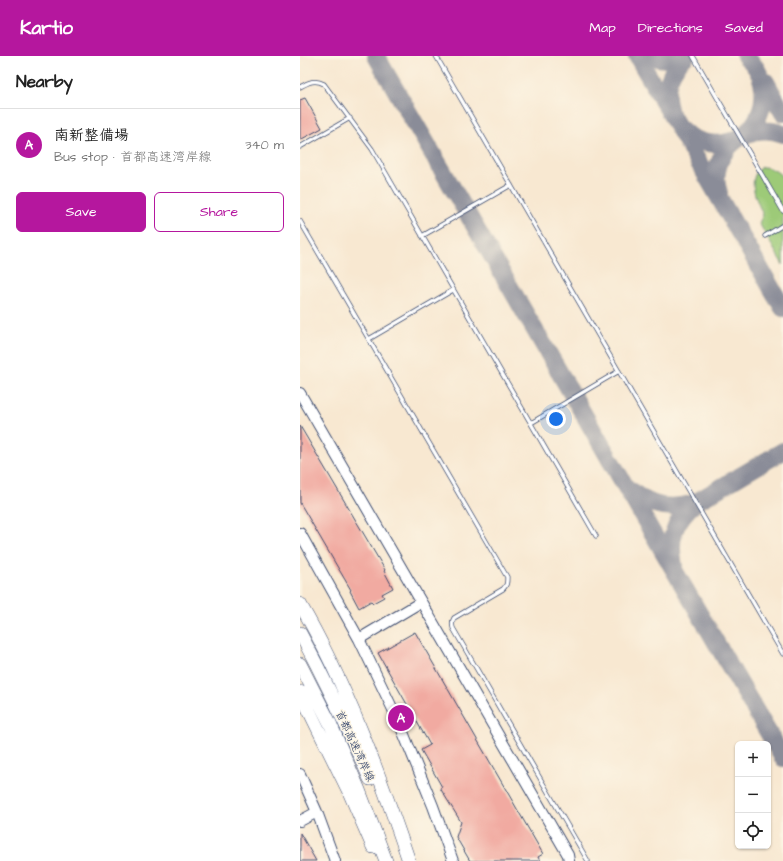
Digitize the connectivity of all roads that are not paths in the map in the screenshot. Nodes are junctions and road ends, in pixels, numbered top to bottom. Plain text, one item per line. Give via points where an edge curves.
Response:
1 (436, 56) edge
2 (693, 56) edge
3 (300, 87) edge
4 (350, 118) junction
5 (300, 147) edge
6 (511, 185) junction
7 (783, 211) edge
8 (300, 221) edge
9 (783, 225) edge
10 (422, 236) junction
11 (765, 236) dead end
12 (453, 290) junction
13 (369, 339) junction
14 (619, 371) junction
15 (300, 393) edge
16 (531, 423) junction
17 (300, 533) edge
18 (596, 536) dead end
19 (300, 596) edge
20 (421, 602) junction
21 (302, 608) edge
22 (300, 633) edge
23 (359, 639) junction
24 (783, 654) edge
25 (300, 664) edge
26 (300, 692) edge
27 (300, 774) edge
28 (317, 812) junction
29 (300, 821) edge
30 (335, 861) edge
31 (380, 861) edge
32 (386, 861) edge
33 (402, 861) edge
34 (408, 861) edge
35 (453, 861) edge
36 (570, 861) edge
37 (588, 861) edge

1 - 6 lane
2 - 7 lane
3 - 4 lane via 310,81 324,84
4 - 5 lane
4 - 10 lane via 372,149
6 - 10 lane
6 - 14 lane
8 - 13 lane
9 - 11 lane
10 - 12 lane
12 - 13 lane
12 - 16 lane
13 - 37 lane via 507,577 507,583 502,589 454,618 452,628
14 - 16 lane
14 - 24 lane
15 - 20 street
16 - 18 lane
17 - 23 street
19 - 21 highway
20 - 23 street
20 - 36 street
21 - 34 highway via 349,700
22 - 33 highway, 首都高速湾岸線 via 354,742
23 - 35 street via 398,720
25 - 32 highway, 首都高速湾岸線 via 330,723
26 - 31 highway
27 - 28 street
28 - 29 street
28 - 30 street

